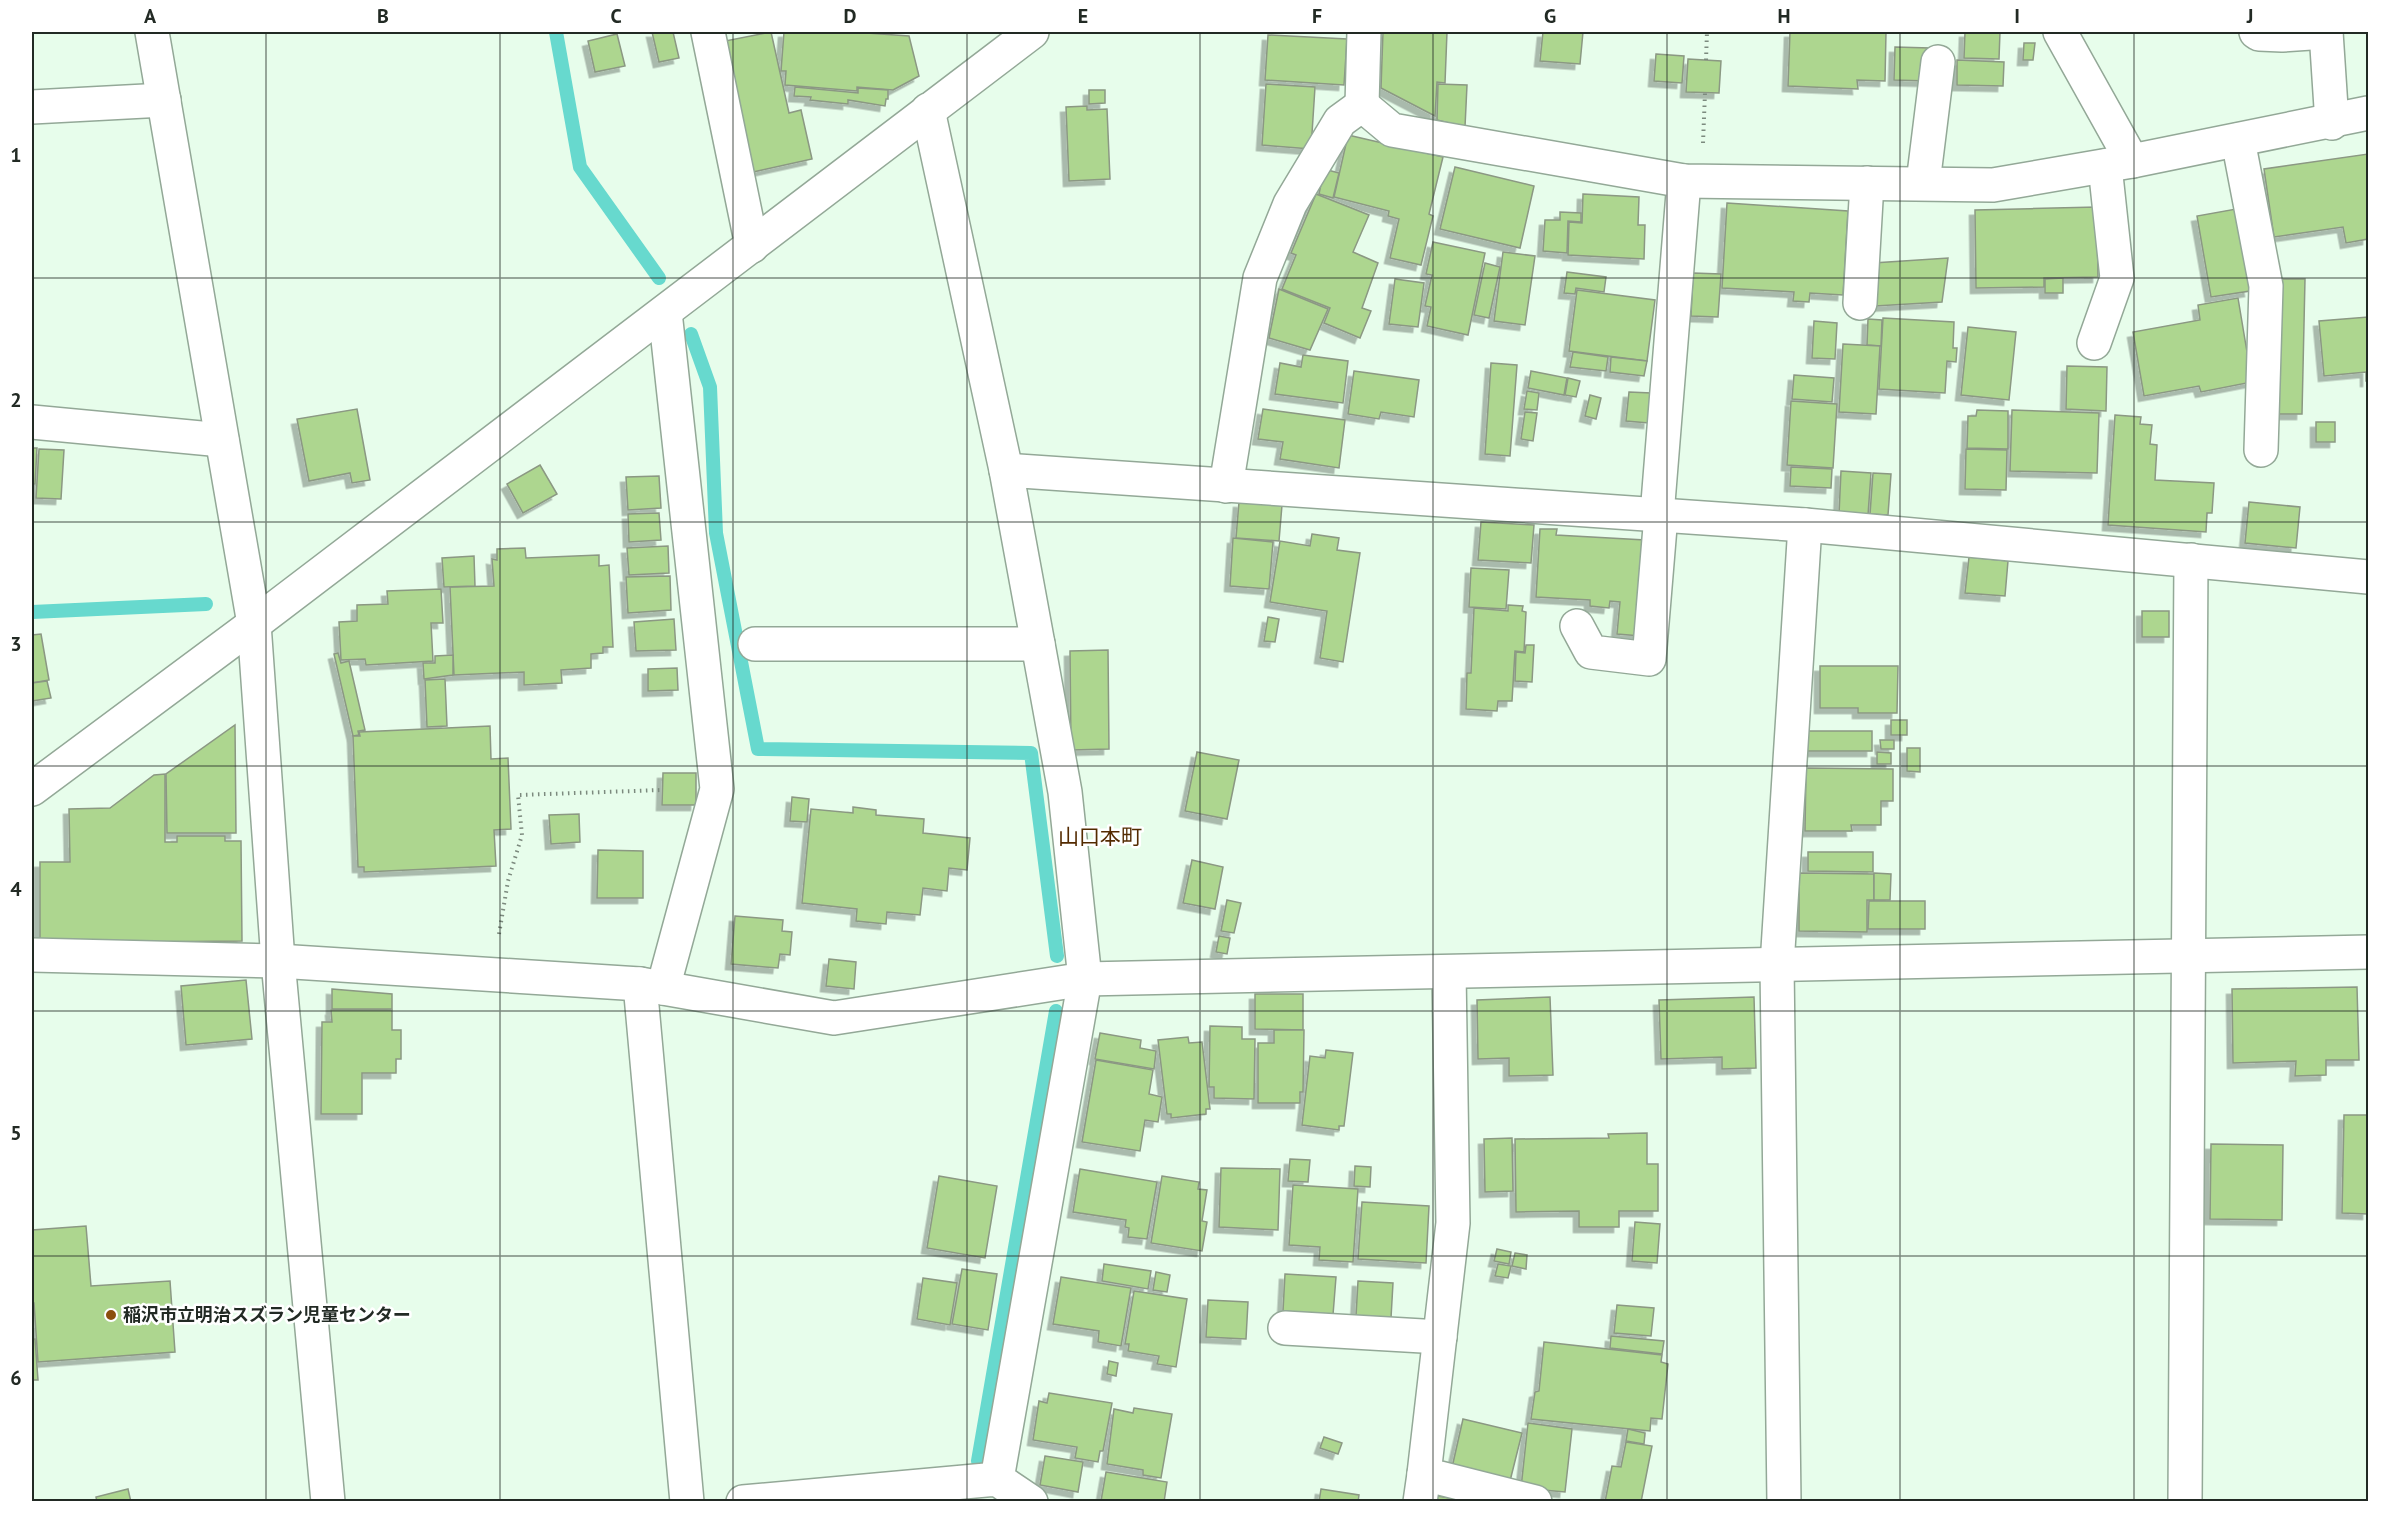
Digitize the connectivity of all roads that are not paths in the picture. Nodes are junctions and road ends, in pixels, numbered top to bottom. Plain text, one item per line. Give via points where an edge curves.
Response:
1 (152, 32) edge
2 (708, 32) edge
3 (1032, 32) edge
4 (1364, 32) edge
5 (2060, 32) edge
6 (2256, 32) edge
7 (2326, 32) edge
8 (1938, 62) dead end
9 (164, 100) junction
10 (1362, 105) junction
11 (32, 107) edge
12 (928, 110) junction
13 (2368, 113) edge
14 (2332, 123) junction
15 (2238, 140) junction
16 (2118, 163) junction
17 (1693, 181) junction
18 (1867, 183) junction
19 (1923, 183) junction
20 (753, 246) junction
21 (1860, 303) dead end
22 (665, 312) junction
23 (2094, 343) dead end
24 (32, 422) edge
25 (222, 440) junction
26 (2261, 450) dead end
27 (1006, 470) junction
28 (1226, 486) junction
29 (1659, 515) junction
30 (1805, 525) junction
31 (2191, 560) junction
32 (2368, 577) edge
33 (254, 624) junction
34 (1576, 626) dead end
35 (755, 644) dead end
36 (1038, 644) junction
37 (32, 789) edge
38 (2368, 952) edge
39 (2188, 954) junction
40 (32, 955) edge
41 (278, 961) junction
42 (1777, 965) junction
43 (1449, 972) junction
44 (1085, 979) junction
45 (651, 986) junction
46 (1286, 1328) dead end
47 (1440, 1337) junction
48 (997, 1479) junction
49 (1422, 1488) edge
50 (794, 1499) edge
51 (328, 1502) edge
52 (687, 1502) edge
53 (742, 1502) edge
54 (1031, 1502) edge
55 (1535, 1502) edge
56 (1784, 1502) edge
57 (2185, 1502) edge

1 - 9 street
2 - 20 street
3 - 12 street
4 - 10 street
5 - 16 street
6 - 7 street
7 - 14 street
8 - 19 street
9 - 11 street
9 - 25 street
10 - 17 street via 1392,130
10 - 28 street via 1340,121 1290,204 1260,278
12 - 20 street
12 - 27 street
13 - 14 street
14 - 15 street
15 - 16 street
15 - 26 street via 2266,286
16 - 19 street via 1994,185
16 - 23 street via 2117,278
17 - 18 street
17 - 29 street
18 - 19 street
18 - 21 street
20 - 22 street
22 - 33 street
22 - 45 street via 717,789
24 - 25 street
25 - 33 street
27 - 28 street
27 - 36 street
28 - 29 street
29 - 30 street
29 - 34 street via 1649,659 1591,652
30 - 31 street
30 - 42 street
31 - 32 street
31 - 39 street
33 - 37 street
33 - 41 street
35 - 36 street
36 - 44 street via 1065,792
38 - 39 street
39 - 42 street
39 - 57 street
40 - 41 street
41 - 45 street
41 - 51 street
42 - 43 street
42 - 56 street
43 - 44 street
43 - 47 street via 1453,1223
44 - 45 street via 834,1018
44 - 48 street
45 - 52 street
46 - 47 street
47 - 49 street
48 - 50 street
48 - 54 street
49 - 55 street
50 - 53 street

